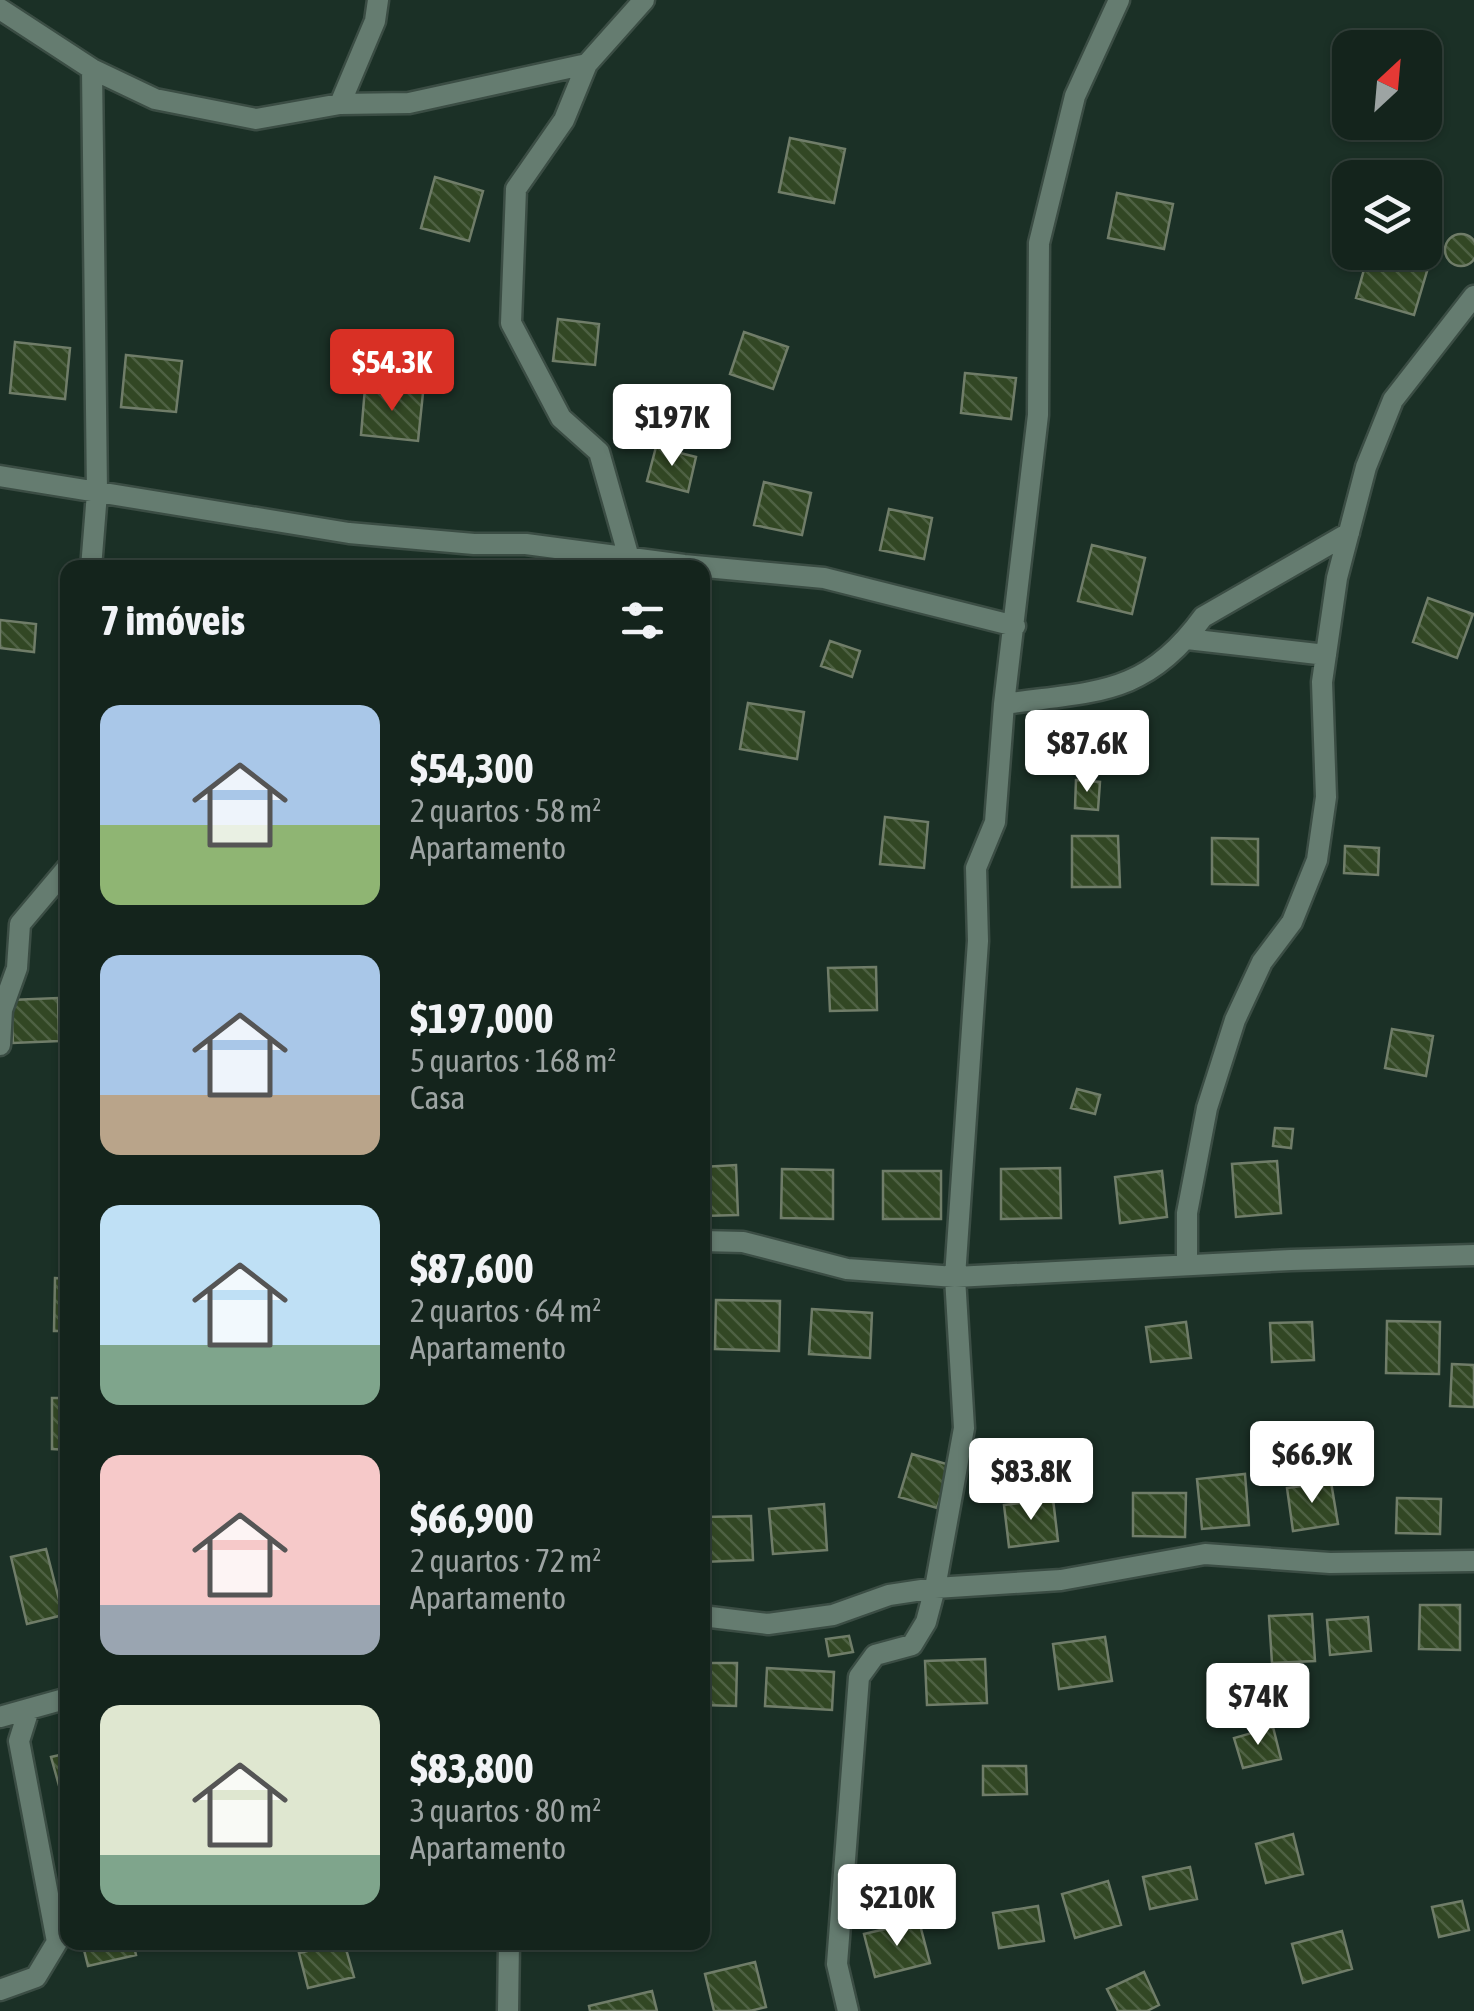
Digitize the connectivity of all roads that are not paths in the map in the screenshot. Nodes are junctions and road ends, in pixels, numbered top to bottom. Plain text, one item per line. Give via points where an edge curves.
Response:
1 (378, 0) edge
2 (644, 0) edge
3 (1119, 0) edge
4 (0, 9) edge
5 (588, 64) junction
6 (92, 69) junction
7 (340, 104) junction
8 (1474, 296) edge
9 (0, 476) edge
10 (96, 493) junction
11 (1348, 533) junction
12 (92, 560) edge
13 (611, 560) edge
14 (626, 560) edge
15 (710, 569) edge
16 (1016, 626) junction
17 (1187, 639) junction
18 (1326, 655) junction
19 (1004, 704) junction
20 (60, 876) edge
21 (0, 1045) edge
22 (710, 1241) edge
23 (1474, 1255) edge
24 (1187, 1265) junction
25 (955, 1277) junction
26 (1474, 1561) edge
27 (935, 1588) junction
28 (710, 1617) edge
29 (60, 1700) edge
30 (29, 1709) junction
31 (0, 1717) edge
32 (509, 1950) edge
33 (0, 1990) edge
34 (508, 2011) edge
35 (848, 2011) edge

1 - 7 street
2 - 5 street
3 - 16 street via 1075,96 1039,243 1038,414
4 - 6 street
5 - 7 street via 409,103
5 - 14 street via 564,120 516,189 511,323 561,418 599,452
6 - 7 street via 155,99 256,119
6 - 10 street
8 - 11 street via 1394,400
9 - 10 street
10 - 12 street
10 - 13 street via 348,533 526,544
11 - 17 street via 1203,617
11 - 18 street
15 - 16 street via 824,578
16 - 19 street
17 - 18 street
17 - 19 street via 1148,674 1113,688
18 - 24 street via 1326,797 1317,860 1292,922 1255,977 1212,1090 1187,1212
19 - 25 street via 995,822 976,868 978,941
20 - 21 street via 20,924
22 - 25 street via 743,1242 847,1269
23 - 24 street
24 - 25 street
25 - 27 street via 964,1428
26 - 27 street via 1330,1563 1206,1554 1061,1580
27 - 28 street via 768,1624
27 - 35 street via 912,1644 876,1655 859,1677 838,1964
29 - 30 street
30 - 31 street
30 - 33 street via 19,1741 57,1942 36,1977
32 - 34 street

